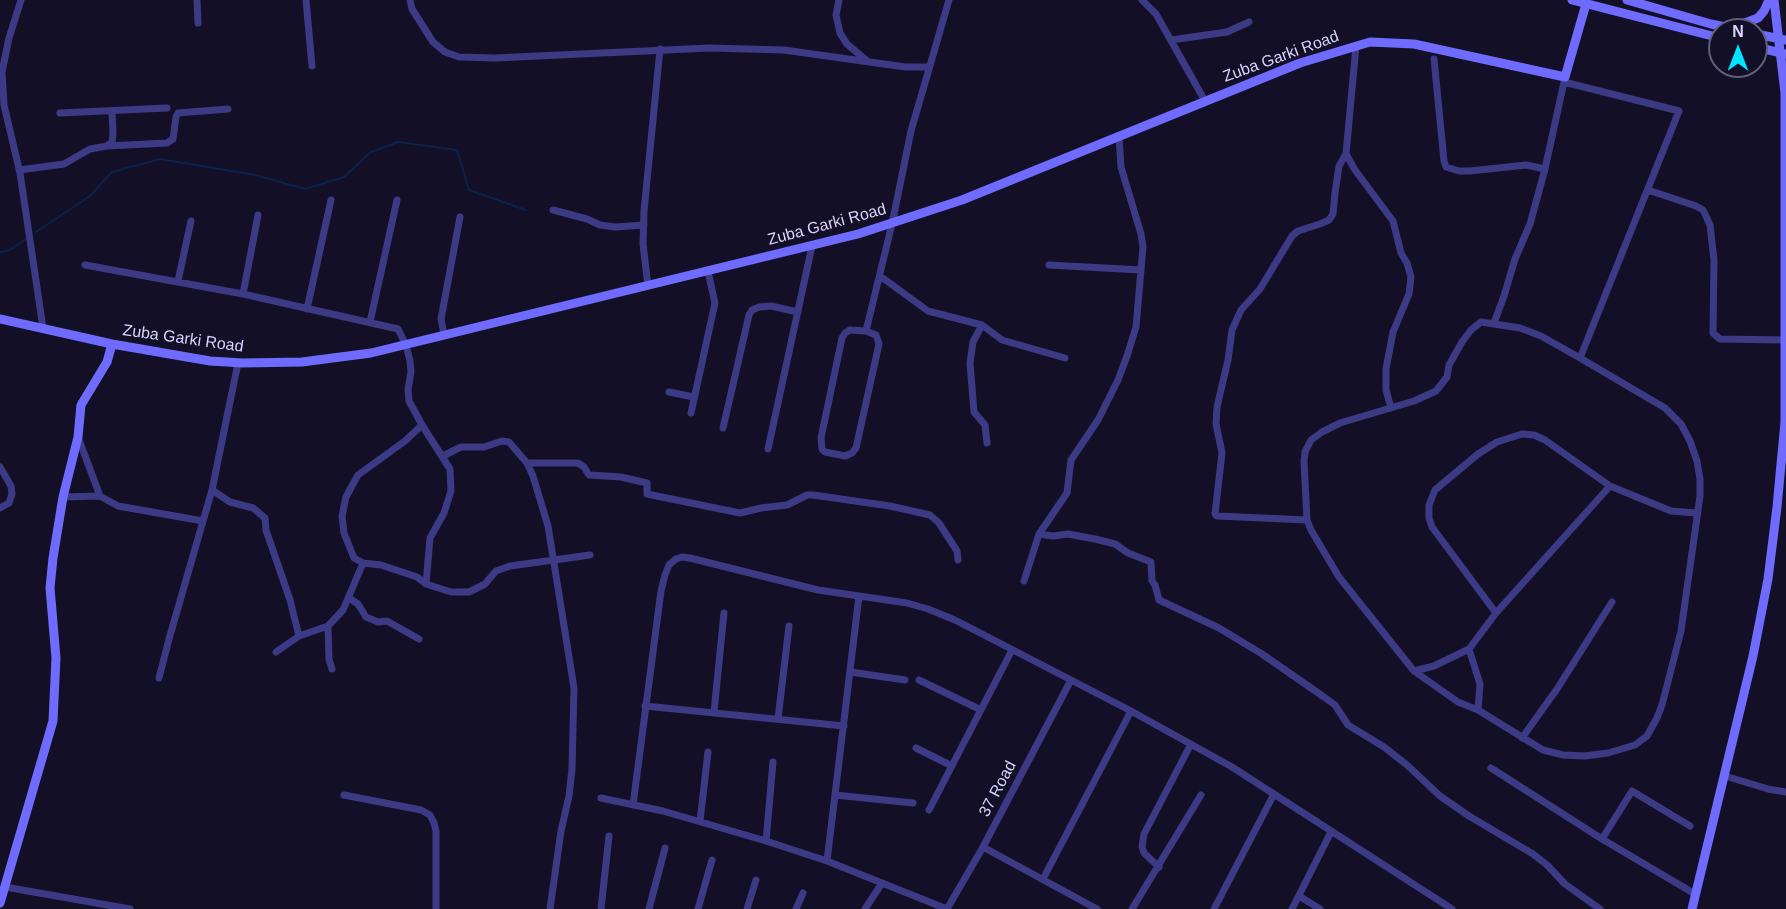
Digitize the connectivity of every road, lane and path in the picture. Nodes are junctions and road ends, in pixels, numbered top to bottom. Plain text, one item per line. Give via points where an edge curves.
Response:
1 (21, 0) edge
2 (198, 0) edge
3 (306, 0) edge
4 (410, 0) edge
5 (416, 0) edge
6 (839, 0) edge
7 (949, 0) edge
8 (1142, 0) edge
9 (1572, 0) edge
10 (1627, 0) edge
11 (1769, 0) edge
12 (1774, 0) edge
13 (1586, 4) junction
14 (413, 11) junction
15 (1758, 18) edge
16 (1249, 22) dead end
17 (198, 23) dead end
18 (1708, 23) edge
19 (1708, 35) edge
20 (1782, 39) edge
21 (1171, 40) junction
22 (1356, 46) junction
23 (660, 49) junction
24 (1768, 50) edge
25 (1783, 54) edge
26 (1434, 59) dead end
27 (867, 62) junction
28 (312, 66) dead end
29 (929, 67) junction
30 (1565, 80) junction
31 (1205, 101) junction
32 (167, 108) dead end
33 (228, 109) dead end
34 (112, 111) junction
35 (60, 113) dead end
36 (1119, 136) junction
37 (107, 147) junction
38 (1346, 154) junction
39 (1545, 169) junction
40 (20, 170) junction
41 (1648, 190) junction
42 (331, 200) dead end
43 (397, 200) dead end
44 (553, 210) dead end
45 (258, 215) dead end
46 (460, 217) dead end
47 (191, 221) dead end
48 (892, 224) junction
49 (644, 225) junction
50 (812, 246) junction
51 (85, 265) dead end
52 (1049, 266) dead end
53 (1141, 270) junction
54 (708, 272) junction
55 (1785, 273) edge
56 (880, 276) junction
57 (178, 281) junction
58 (648, 286) junction
59 (243, 294) junction
60 (307, 309) junction
61 (798, 312) junction
62 (0, 319) edge
63 (370, 322) junction
64 (1494, 323) junction
65 (982, 325) junction
66 (43, 328) junction
67 (866, 331) junction
68 (444, 334) junction
69 (1784, 340) junction
70 (112, 344) junction
71 (406, 345) junction
72 (1065, 358) dead end
73 (1581, 358) junction
74 (238, 363) junction
75 (669, 392) dead end
76 (694, 397) junction
77 (1391, 408) junction
78 (691, 413) dead end
79 (422, 425) junction
80 (723, 428) dead end
81 (78, 437) junction
82 (987, 443) dead end
83 (768, 449) dead end
84 (443, 456) junction
85 (527, 464) junction
86 (0, 467) edge
87 (1610, 486) junction
88 (212, 490) junction
89 (63, 496) junction
90 (100, 496) junction
91 (0, 508) edge
92 (1696, 513) junction
93 (203, 520) junction
94 (1307, 520) junction
95 (1039, 534) junction
96 (590, 555) dead end
97 (958, 560) dead end
98 (553, 561) junction
99 (363, 563) junction
100 (1024, 581) dead end
101 (426, 585) junction
102 (859, 596) junction
103 (349, 598) junction
104 (1612, 602) dead end
105 (724, 613) dead end
106 (1496, 613) junction
107 (328, 626) junction
108 (789, 626) dead end
109 (299, 636) junction
110 (418, 639) dead end
111 (1469, 649) junction
112 (1012, 650) junction
113 (276, 652) dead end
114 (332, 669) dead end
115 (1414, 671) junction
116 (850, 672) junction
117 (159, 678) dead end
118 (905, 680) dead end
119 (920, 680) dead end
120 (1071, 680) junction
121 (645, 706) junction
122 (981, 710) junction
123 (1478, 710) junction
124 (1131, 711) junction
125 (714, 712) junction
126 (778, 719) junction
127 (844, 726) junction
128 (1522, 738) junction
129 (1191, 744) junction
130 (916, 748) dead end
131 (708, 752) dead end
132 (773, 762) dead end
133 (952, 766) junction
134 (1491, 768) dead end
135 (1725, 776) junction
136 (1786, 792) edge
137 (1274, 794) junction
138 (344, 795) dead end
139 (835, 795) junction
140 (1201, 795) dead end
141 (601, 798) dead end
142 (913, 803) dead end
143 (633, 805) junction
144 (929, 810) dead end
145 (700, 821) junction
146 (1690, 826) dead end
147 (1331, 832) junction
148 (609, 836) dead end
149 (1602, 839) junction
150 (766, 841) junction
151 (983, 847) junction
152 (665, 848) dead end
153 (712, 860) dead end
154 (828, 861) junction
155 (1159, 867) junction
156 (1043, 879) junction
157 (756, 880) dead end
158 (882, 883) junction
159 (4, 888) junction
160 (803, 893) dead end
161 (1695, 894) junction
162 (1299, 896) junction
163 (0, 903) edge
164 (130, 909) edge
165 (436, 909) edge
166 (550, 909) edge
167 (602, 909) edge
168 (648, 909) edge
169 (698, 909) edge
170 (747, 909) edge
171 (796, 909) edge
172 (865, 909) edge
173 (947, 909) edge
174 (1097, 909) edge
175 (1132, 909) edge
176 (1214, 909) edge
177 (1292, 909) edge
178 (1320, 909) edge
179 (1452, 909) edge
180 (1600, 909) edge
181 (1692, 909) edge

1 - 40 street via 2,72 4,105
2 - 17 street
3 - 28 street
4 - 14 street
5 - 14 street
6 - 27 street via 836,15 840,33
7 - 29 street
8 - 21 street via 1156,14
9 - 13 main road
10 - 18 main road
11 - 15 main road
12 - 20 main road
13 - 19 main road
13 - 30 main road
14 - 23 street via 433,42 459,57
16 - 21 street via 1227,32
20 - 25 main road
21 - 31 street
22 - 30 main road, Zuba Garki Road via 1370,42 1414,44
22 - 31 main road, Zuba Garki Road via 1300,63
22 - 38 street
23 - 27 street via 784,50
23 - 49 street
24 - 25 main road
25 - 55 main road
26 - 39 street via 1446,167 1459,171 1526,165
27 - 29 street
29 - 48 street
30 - 39 street
30 - 41 street via 1679,111
31 - 36 main road, Zuba Garki Road
32 - 34 street
33 - 37 street via 178,113 174,139 167,143
34 - 35 street
34 - 37 street via 112,142
36 - 48 main road, Zuba Garki Road
36 - 53 street via 1121,167 1142,240
37 - 40 street via 90,149 64,164
38 - 77 street via 1393,221 1411,277 1386,369
38 - 94 street via 1339,166 1329,220 1292,236 1260,289 1241,310 1232,330 1217,407 1222,453 1215,514
39 - 64 street via 1530,224
40 - 66 street
41 - 69 street via 1703,210 1707,216 1714,260 1713,333 1720,339
41 - 73 street
42 - 60 street
43 - 63 street
44 - 49 street via 600,225
45 - 59 street
46 - 68 street via 441,319
47 - 57 street
48 - 50 main road, Zuba Garki Road
48 - 56 street
49 - 58 street
50 - 54 main road, Zuba Garki Road
50 - 61 street
51 - 57 street
52 - 53 street
53 - 95 street via 1136,327 1118,380 1098,420 1071,460 1067,493
54 - 58 main road, Zuba Garki Road
54 - 76 street via 715,303
55 - 69 main road
56 - 65 street via 928,311
56 - 67 street
57 - 59 street
58 - 68 main road, Zuba Garki Road
59 - 60 street
60 - 63 street
61 - 80 street via 771,306 759,307 748,315
61 - 83 street
62 - 66 main road, Zuba Garki Road
63 - 71 street via 398,329
64 - 73 street via 1520,327
64 - 77 street via 1481,322 1471,330 1449,365 1447,378 1436,391
65 - 72 street via 1002,340
65 - 82 street via 973,342 970,363 974,412 986,426
66 - 70 main road, Zuba Garki Road
67 - 67 street via 876,335 879,344 855,448 848,456 825,452 821,438 842,338 850,330
68 - 71 main road, Zuba Garki Road
69 - 135 main road via 1785,422 1768,579
70 - 74 main road, Zuba Garki Road
70 - 81 main road via 81,405
71 - 74 main road, Zuba Garki Road via 302,362
71 - 79 street via 411,372 409,401
73 - 92 street via 1665,408 1681,424 1698,470 1700,496
74 - 88 street
75 - 76 street
76 - 78 street
77 - 94 street via 1340,423 1311,440 1304,461
79 - 84 street
79 - 99 street via 358,475 346,497 344,532 354,558
81 - 89 main road
81 - 90 street
84 - 85 street via 461,447 509,442
84 - 101 street via 450,469 451,491 430,538
85 - 97 street via 578,463 589,475 647,483 647,494 740,513 788,505 813,495 930,515 957,551
85 - 98 street via 548,526
86 - 91 street via 12,494 9,503
87 - 92 street via 1671,511
87 - 106 street
87 - 106 street via 1545,440 1522,434 1497,442 1478,454 1435,490 1429,505 1432,527
88 - 93 street
88 - 109 street via 230,502 253,508 265,518
89 - 90 street
89 - 159 main road via 50,588 56,658 53,721
90 - 93 street via 118,506
92 - 128 street via 1682,631 1662,705 1647,736 1635,745 1586,756 1542,750
93 - 117 street
94 - 115 street via 1339,577
95 - 100 street
95 - 180 street via 1068,534 1115,544 1151,562 1159,600 1219,628 1330,701 1348,725 1384,747 1440,796 1533,854
96 - 98 street
98 - 101 street via 496,571 485,585 470,592
98 - 166 street via 574,688 574,725 569,796
99 - 101 street via 417,577
99 - 103 street
102 - 112 street via 928,609
102 - 116 street
102 - 121 street via 818,590 690,558 676,559 669,565 661,591
103 - 107 street
103 - 110 street via 366,617 387,621
104 - 128 street
105 - 125 street
106 - 111 street
107 - 109 street
107 - 114 street
108 - 126 street
109 - 113 street
111 - 115 street
111 - 123 street via 1480,684
112 - 120 street
112 - 122 street
115 - 123 street via 1458,702
116 - 118 street
116 - 127 street
119 - 122 street
120 - 124 street
120 - 151 street, 37 Road
121 - 125 street
121 - 143 street
122 - 133 street
123 - 128 street
124 - 129 street
124 - 156 street
125 - 126 street
126 - 127 street
127 - 139 street
129 - 137 street
129 - 155 street via 1144,834 1144,853
130 - 133 street
131 - 145 street
132 - 150 street
133 - 144 street
134 - 149 street
135 - 136 street
135 - 161 main road
137 - 147 street
137 - 176 street
138 - 165 street via 421,810 429,816 436,831
139 - 142 street
139 - 154 street
140 - 155 street
141 - 143 street
143 - 145 street
145 - 150 street
146 - 149 street via 1632,791
147 - 162 street
147 - 179 street
148 - 167 street
149 - 161 street
150 - 154 street
151 - 156 street
151 - 173 street, 37 Road
152 - 168 street
153 - 169 street
154 - 158 street
155 - 175 street
156 - 174 street
157 - 170 street
158 - 172 street
158 - 173 street
159 - 163 main road
159 - 164 street
160 - 171 street
161 - 181 main road
162 - 177 street
162 - 178 street

